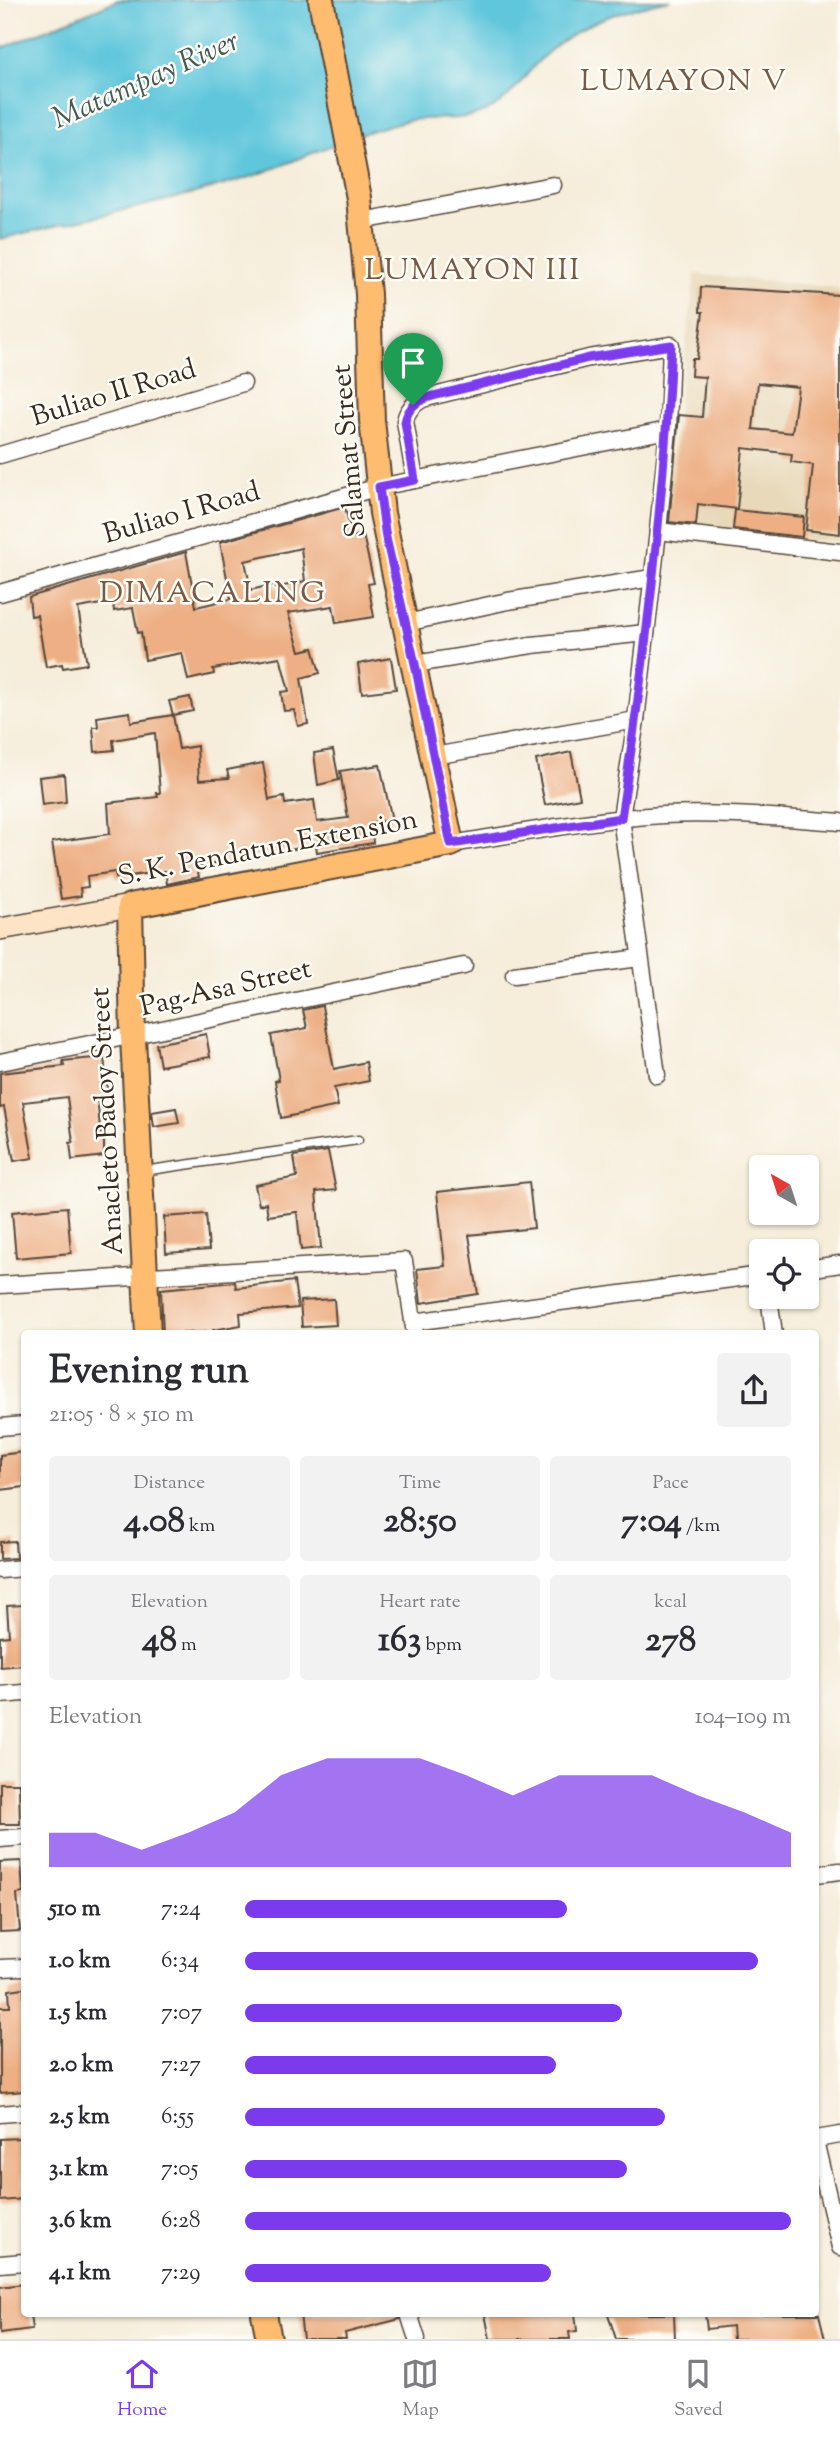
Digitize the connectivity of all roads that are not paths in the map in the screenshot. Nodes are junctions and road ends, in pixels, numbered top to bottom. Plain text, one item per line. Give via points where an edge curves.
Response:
1 (321, 0) edge
2 (553, 186) dead end
3 (362, 221) junction
4 (243, 383) dead end
5 (668, 430) junction
6 (0, 455) edge
7 (415, 480) junction
8 (379, 487) junction
9 (658, 531) junction
10 (840, 552) edge
11 (652, 578) junction
12 (0, 593) edge
13 (405, 623) junction
14 (646, 633) junction
15 (415, 664) junction
16 (636, 720) junction
17 (433, 756) junction
18 (621, 818) junction
19 (840, 821) edge
20 (451, 844) junction
21 (130, 906) junction
22 (0, 929) edge
23 (639, 958) junction
24 (464, 966) dead end
25 (514, 975) dead end
26 (133, 1037) junction
27 (0, 1062) edge
28 (657, 1075) dead end
29 (358, 1140) dead end
30 (140, 1172) junction
31 (840, 1264) edge
32 (819, 1267) edge
33 (145, 1275) junction
34 (749, 1277) edge
35 (0, 1285) edge
36 (771, 1309) edge
37 (414, 1328) edge
38 (148, 1330) edge
39 (773, 1330) edge
40 (21, 1425) edge
41 (0, 1427) edge
42 (21, 1568) edge
43 (0, 1570) edge
44 (21, 1693) edge
45 (0, 1695) edge
46 (21, 1837) edge
47 (0, 1839) edge
48 (840, 1871) edge
49 (819, 1874) edge
50 (21, 1967) edge
51 (0, 1968) edge
52 (21, 2112) edge
53 (0, 2114) edge
54 (840, 2135) edge
55 (819, 2138) edge
56 (819, 2158) edge
57 (840, 2247) edge
58 (21, 2262) edge
59 (0, 2264) edge
60 (265, 2317) edge
61 (410, 2317) edge
62 (269, 2339) edge
63 (417, 2339) edge

1 - 3 main road, Salamat Street
2 - 3 street
3 - 8 main road, Salamat Street
4 - 6 street, Buliao II Road
5 - 7 street, Buliao I Road
5 - 7 street via 671,345 589,358 433,396 413,405 405,422
5 - 9 street
7 - 8 street, Buliao I Road
8 - 12 street, Buliao I Road
8 - 13 main road, Salamat Street
9 - 10 street
9 - 11 street
11 - 13 street
11 - 14 street
13 - 15 main road, Salamat Street
14 - 15 street
14 - 16 street
15 - 17 main road, Salamat Street
16 - 17 street
16 - 18 street
17 - 20 main road, Salamat Street
18 - 19 street, S. K. Pendatun Extension via 666,815
18 - 20 street, S. K. Pendatun Extension
18 - 23 street
20 - 21 main road, S. K. Pendatun Extension
21 - 22 street, S. K. Pendatun Extension
21 - 26 main road, Anacleto Badoy Street
23 - 25 street
23 - 28 street
24 - 26 street, Pag-Asa Street
26 - 27 street, Pag-Asa Street
26 - 30 main road, Anacleto Badoy Street
29 - 30 lane
30 - 33 main road, Anacleto Badoy Street
31 - 32 street
33 - 35 street
33 - 37 street via 404,1261
33 - 38 main road, Anacleto Badoy Street
34 - 37 street
36 - 39 street
40 - 41 street
42 - 43 street
44 - 45 street
46 - 47 street
48 - 49 street
50 - 51 street
52 - 53 street
54 - 55 street
56 - 57 street
58 - 59 street
60 - 62 main road
61 - 63 street

